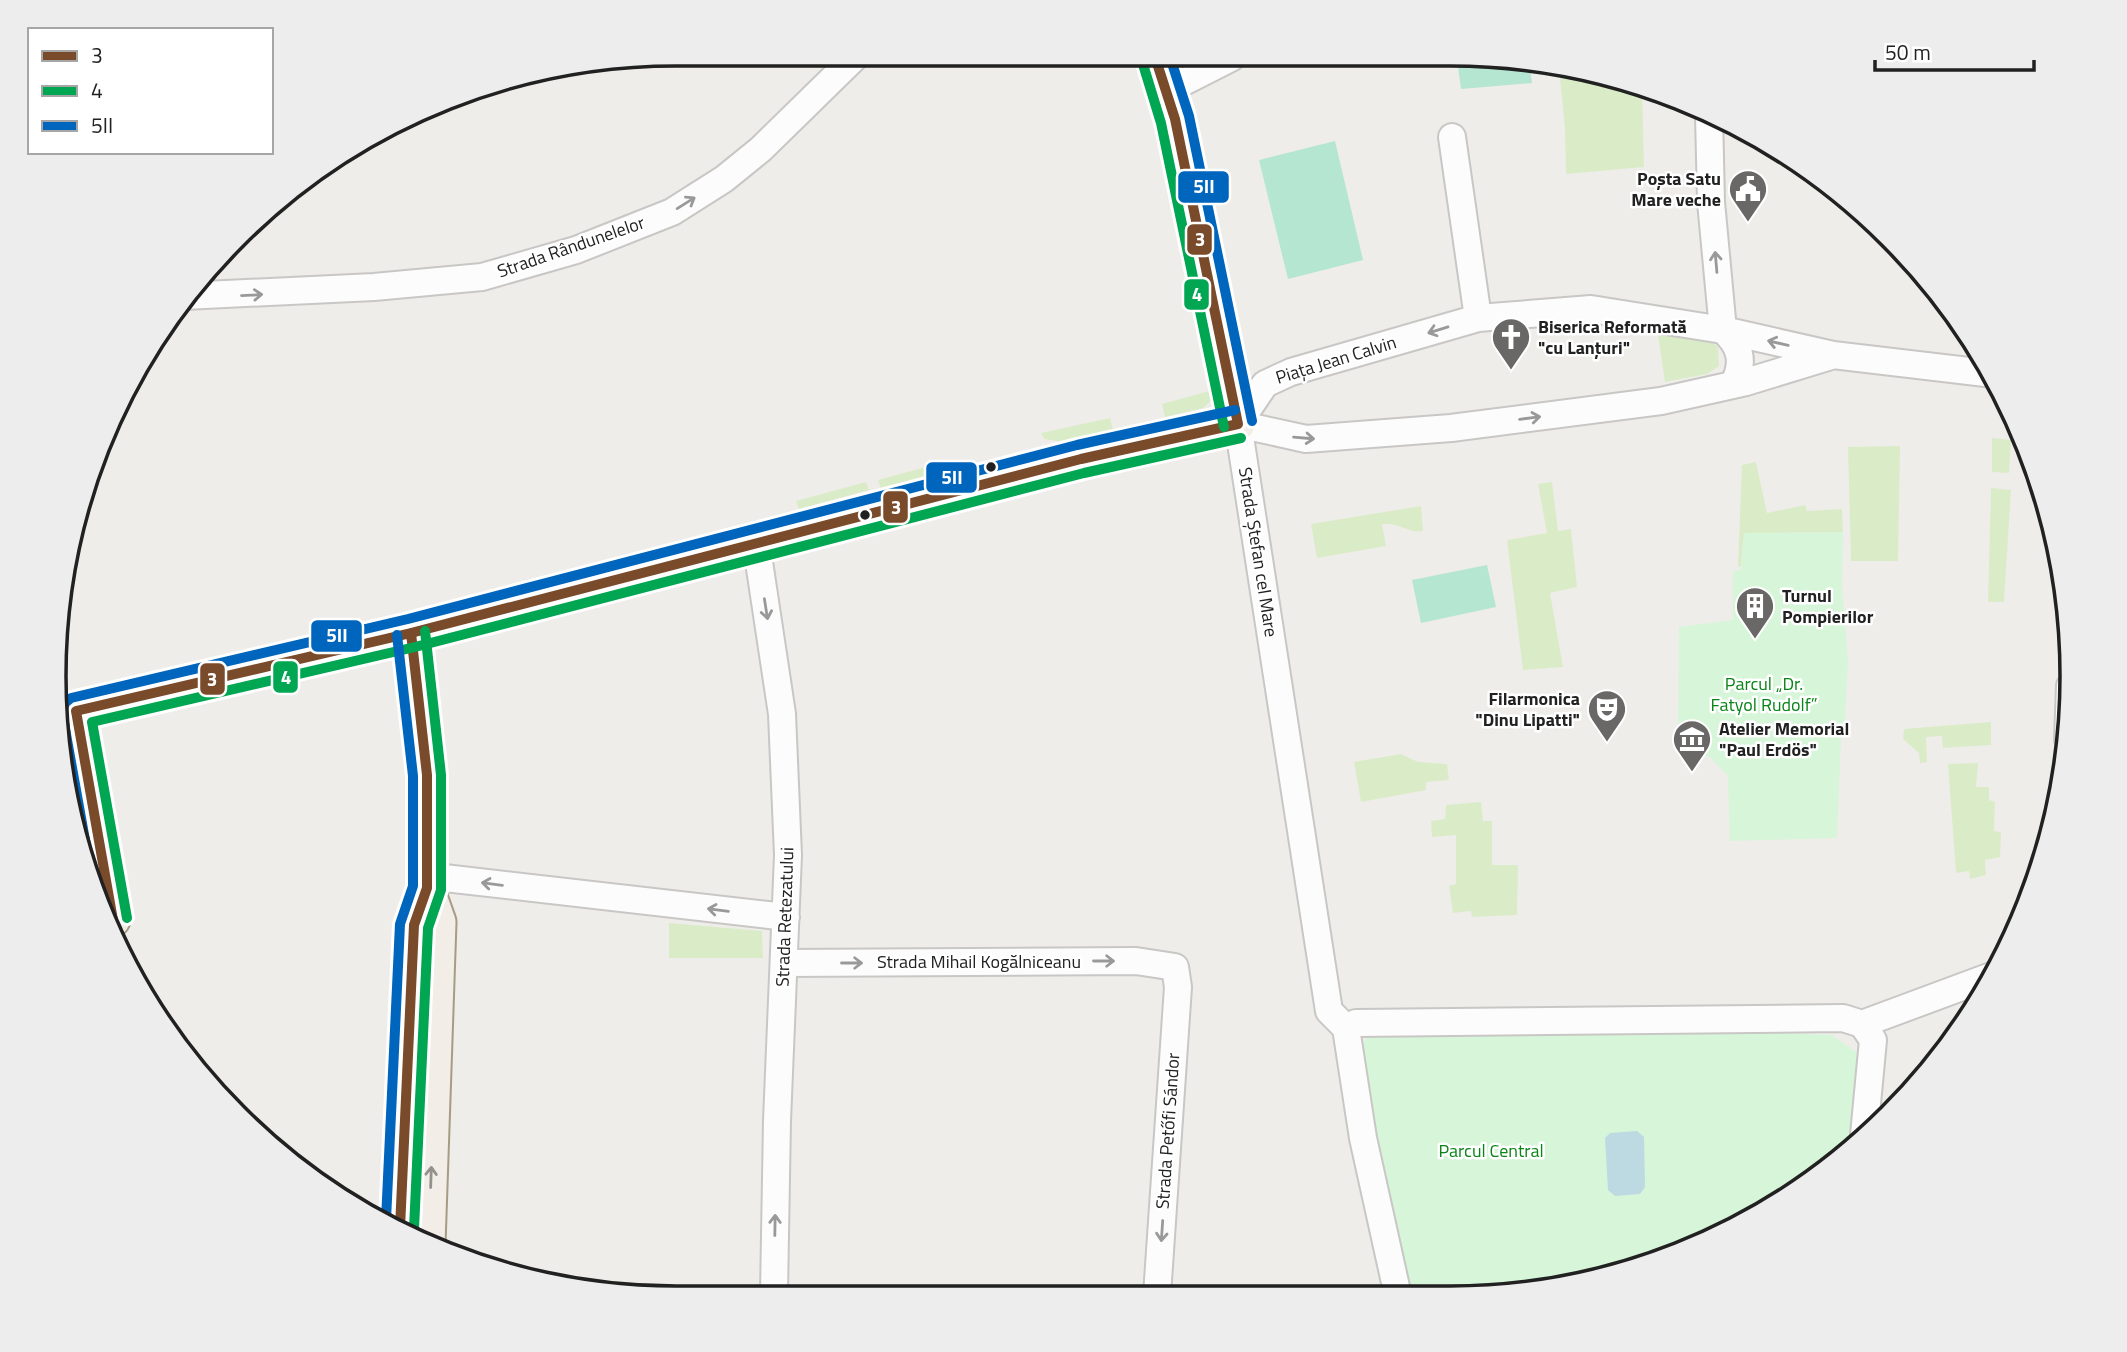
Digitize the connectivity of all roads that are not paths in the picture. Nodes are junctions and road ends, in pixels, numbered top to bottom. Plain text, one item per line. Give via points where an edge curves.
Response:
1 (847, 66) edge
2 (1159, 66) edge
3 (1215, 66) edge
4 (1168, 90) junction
5 (1709, 124) edge
6 (1452, 137) dead end
7 (200, 295) edge
8 (1478, 318) junction
9 (1723, 330) junction
10 (1833, 355) junction
11 (1980, 372) edge
12 (1740, 383) junction
13 (1238, 424) junction
14 (756, 542) junction
15 (411, 633) junction
16 (68, 713) edge
17 (427, 882) junction
18 (107, 894) edge
19 (786, 918) junction
20 (784, 963) junction
21 (1175, 967) joint
22 (1979, 980) edge
23 (1338, 1019) junction
24 (1862, 1024) junction
25 (1865, 1123) edge
26 (400, 1220) edge
27 (428, 1233) edge
28 (774, 1286) edge
29 (1158, 1286) edge
30 (1396, 1286) edge

7 -> 1 street, Strada Rândunelelor via 374,288 482,277 576,250 672,212 724,179
2 - 4 main road, Strada Ștefan cel Mare
3 - 4 street
4 - 13 main road, Strada Ștefan cel Mare
9 -> 5 street
6 - 8 street
8 - 9 street, Piața Jean Calvin via 1591,309
8 -> 13 street, Piața Jean Calvin via 1270,379
10 -> 9 street, Piața Jean Calvin
9 - 12 street via 1737,346
10 - 11 street, Piața Jean Calvin
10 - 12 street
13 -> 12 street via 1306,439 1332,439 1661,401
13 - 14 main road
13 - 23 street, Strada Ștefan cel Mare via 1323,958
14 - 15 main road
14 -> 19 street, Strada Retezatului via 782,714
15 - 16 main road
15 - 17 main road via 427,775
16 - 18 main road
19 -> 17 street
17 - 26 main road via 414,925
27 -> 17 main road via 439,922
19 - 20 street, Strada Retezatului
20 -> 21 street, Strada Mihail Kogălniceanu via 1136,961
28 -> 20 street, Strada Retezatului
21 -> 29 street, Strada Petőfi Sándor via 1178,987
22 - 24 street
23 - 24 street via 1356,1023 1843,1018
23 - 30 street, Strada Ștefan cel Mare
24 - 25 street via 1873,1040

